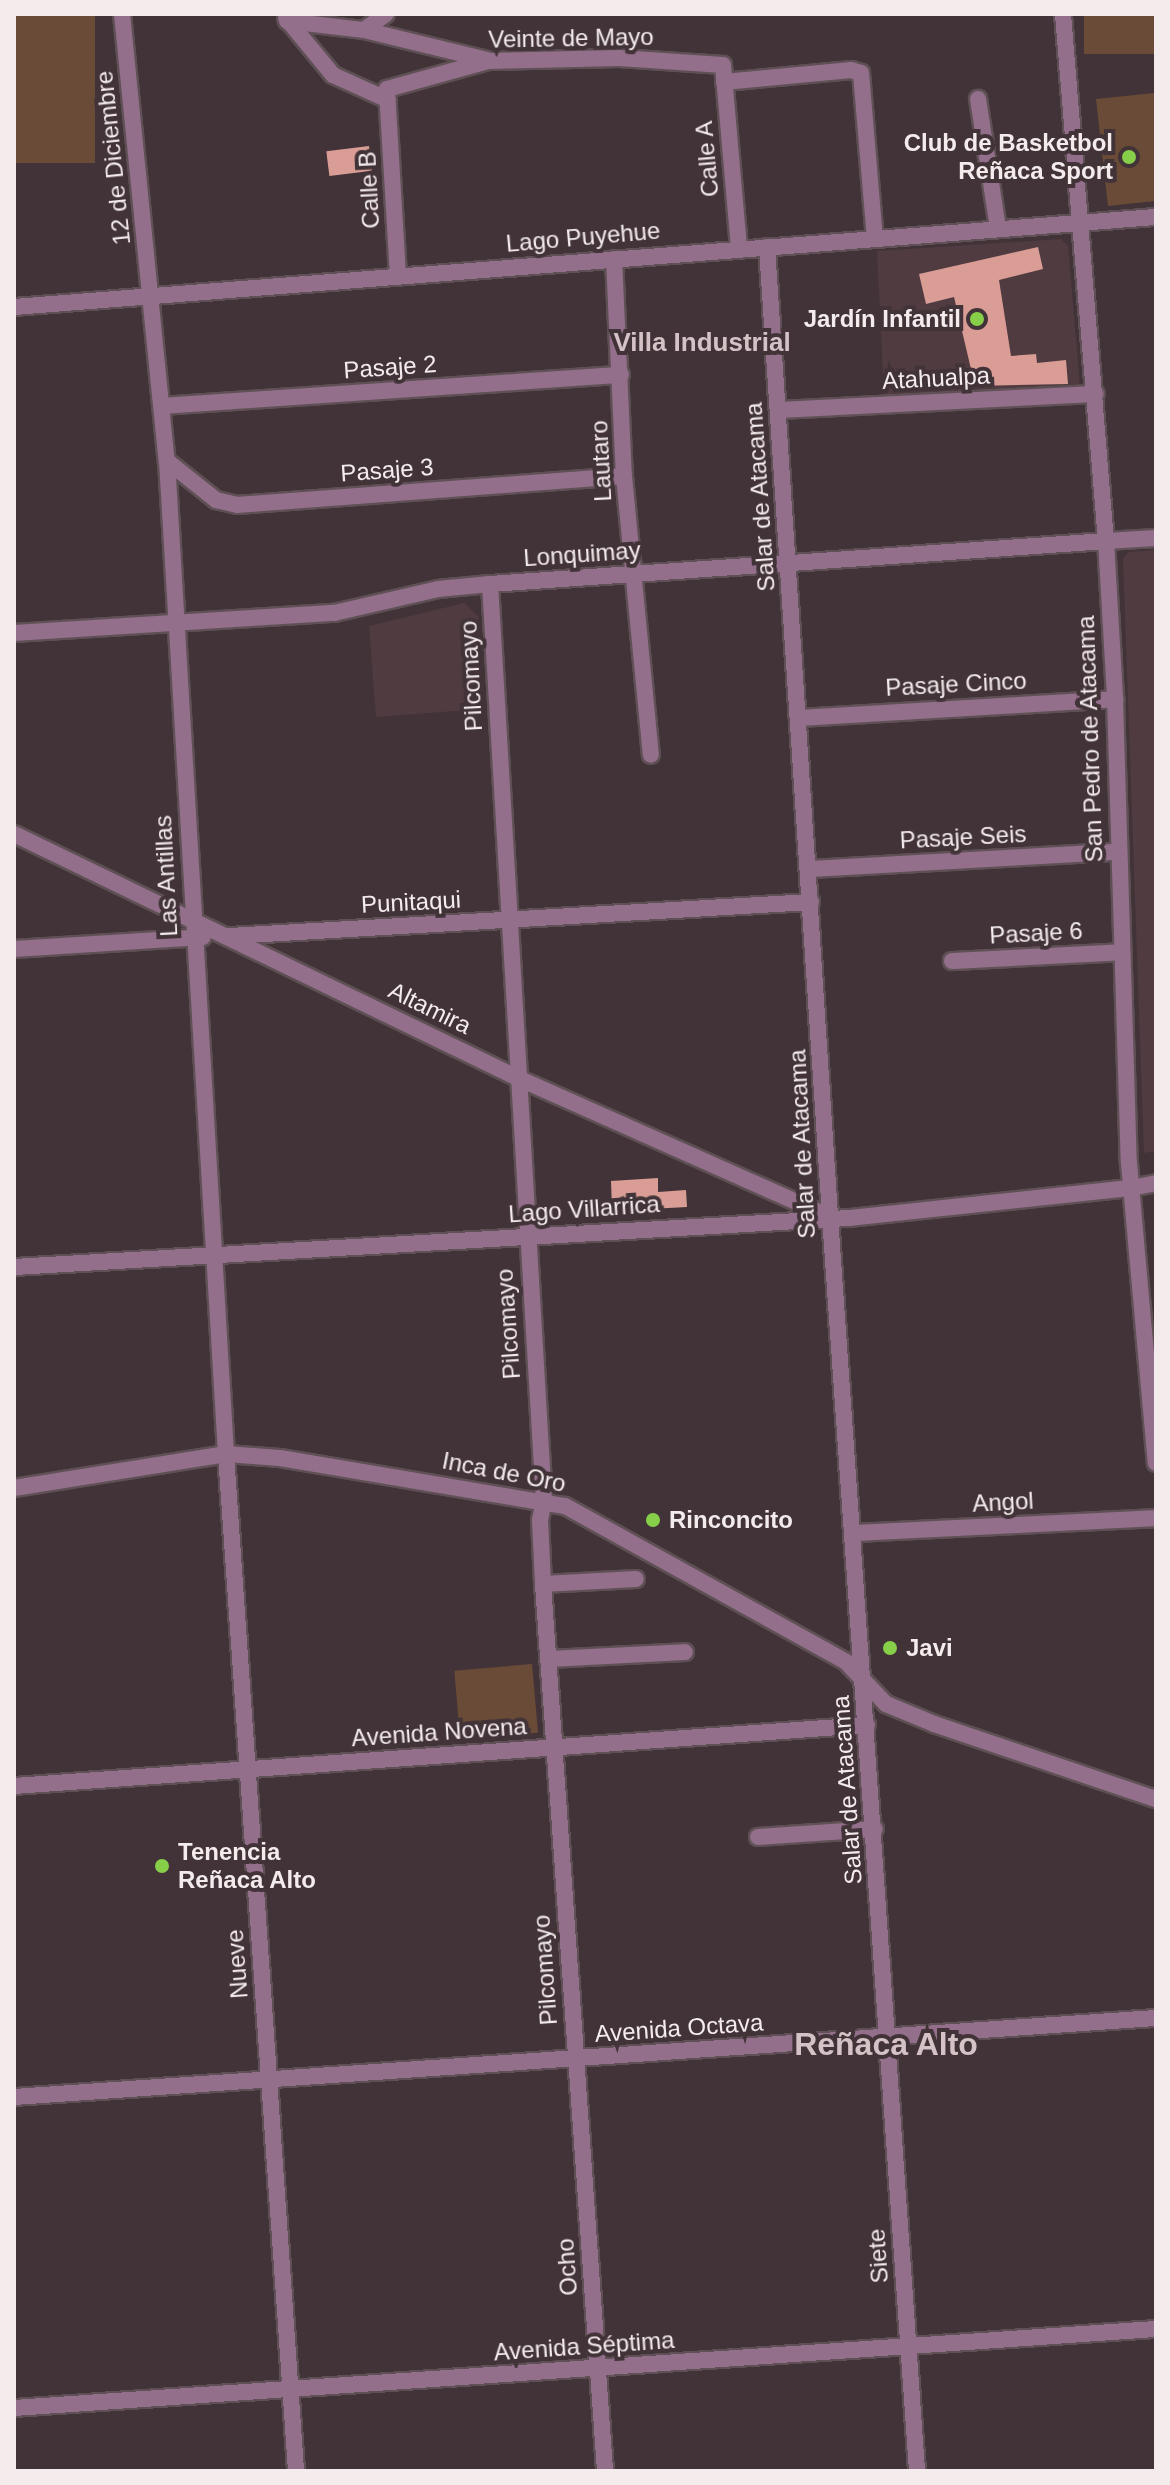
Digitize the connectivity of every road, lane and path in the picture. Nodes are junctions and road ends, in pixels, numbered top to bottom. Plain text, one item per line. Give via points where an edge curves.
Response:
1 (122, 14) edge
2 (386, 14) edge
3 (1063, 14) edge
4 (286, 18) edge
5 (324, 20) edge
6 (364, 30) junction
7 (488, 61) junction
8 (724, 73) junction
9 (978, 99) dead end
10 (388, 100) junction
11 (1156, 217) edge
12 (1079, 222) junction
13 (998, 228) junction
14 (875, 238) junction
15 (767, 247) junction
16 (739, 249) junction
17 (614, 259) junction
18 (398, 276) junction
19 (152, 296) junction
20 (14, 307) edge
21 (621, 375) junction
22 (1096, 394) junction
23 (162, 406) junction
24 (778, 410) junction
25 (167, 461) junction
26 (624, 476) junction
27 (1156, 538) edge
28 (1106, 541) junction
29 (790, 565) junction
30 (633, 574) junction
31 (490, 584) junction
32 (176, 623) junction
33 (14, 633) edge
34 (1115, 699) junction
35 (799, 718) junction
36 (651, 755) dead end
37 (14, 834) edge
38 (1118, 852) junction
39 (810, 869) junction
40 (811, 902) junction
41 (510, 920) junction
42 (193, 930) junction
43 (227, 936) junction
44 (14, 949) edge
45 (1122, 952) junction
46 (952, 961) dead end
47 (520, 1079) junction
48 (1156, 1183) edge
49 (1131, 1188) junction
50 (830, 1217) junction
51 (526, 1236) junction
52 (215, 1256) junction
53 (14, 1267) edge
54 (226, 1454) junction
55 (1156, 1463) edge
56 (14, 1488) edge
57 (544, 1501) junction
58 (1156, 1518) edge
59 (853, 1533) junction
60 (636, 1579) dead end
61 (543, 1584) junction
62 (685, 1652) dead end
63 (549, 1659) junction
64 (864, 1680) junction
65 (867, 1725) junction
66 (555, 1747) junction
67 (247, 1770) junction
68 (14, 1786) edge
69 (1156, 1799) edge
70 (875, 1829) junction
71 (758, 1837) dead end
72 (1156, 2018) edge
73 (887, 2037) junction
74 (575, 2059) junction
75 (269, 2080) junction
76 (14, 2097) edge
77 (1156, 2329) edge
78 (909, 2348) junction
79 (599, 2369) junction
80 (291, 2390) junction
81 (14, 2408) edge
82 (296, 2471) edge
83 (605, 2471) edge
84 (917, 2471) edge

1 - 19 street, 12 de Diciembre
2 - 6 street
3 - 12 street, San Pedro de Atacama
4 - 5 street
4 - 10 street via 333,75
5 - 6 street
6 - 7 street
7 - 8 street, Veinte de Mayo via 619,58
7 - 10 street, Veinte de Mayo via 387,89
8 - 14 street, Veinte de Mayo via 861,73
8 - 16 street, Calle A
9 - 13 street
10 - 18 street, Calle B
11 - 12 street, Lago Puyehue
12 - 13 street, Lago Puyehue
12 - 22 street, San Pedro de Atacama
13 - 14 street, Lago Puyehue
14 - 15 street, Lago Puyehue
15 - 16 street, Lago Puyehue
15 - 24 street, Salar de Atacama
16 - 17 street, Lago Puyehue
17 - 18 street, Lago Puyehue
17 - 21 street, Lautaro
18 - 19 street, Lago Puyehue
19 - 20 street, Lago Puyehue
19 - 23 street, Las Antillas
21 - 23 street, Pasaje 2
21 - 26 street, Lautaro
22 - 24 street, Atahualpa
22 - 28 street, San Pedro de Atacama
23 - 25 street, Las Antillas
24 - 29 street, Salar de Atacama
25 - 26 street, Pasaje 3 via 216,500 229,504
25 - 32 street, Las Antillas
26 - 30 street, Lautaro
27 - 28 street, Lonquimay
28 - 29 street, Lonquimay
28 - 34 street, San Pedro de Atacama
29 - 30 street, Lonquimay
29 - 35 street, Salar de Atacama
30 - 31 street, Lonquimay
30 - 36 street, Lautaro
31 - 32 street, Lonquimay via 438,589 334,613
31 - 41 street, Pilcomayo
32 - 33 street, Lonquimay
32 - 42 street, Las Antillas
34 - 35 street, Pasaje Cinco
34 - 38 street, San Pedro de Atacama
35 - 39 street, Salar de Atacama
37 - 42 street
38 - 39 street, Pasaje Seis
38 - 45 street, San Pedro de Atacama
39 - 40 street, Salar de Atacama
40 - 41 street, Punitaqui
40 - 50 street, Salar de Atacama
41 - 43 street, Punitaqui
41 - 47 street, Pilcomayo
42 - 43 street, Punitaqui
42 - 44 street, Punitaqui
42 - 52 street, Las Antillas
43 - 47 street, Altamira
45 - 46 street, Pasaje 6
45 - 49 street, San Pedro de Atacama
47 - 50 street, Altamira
47 - 51 street, Pilcomayo
48 - 49 street, Lago Villarrica
49 - 50 street, Lago Villarrica
49 - 55 street, San Pedro de Atacama
50 - 51 street, Lago Villarrica
50 - 59 street, Salar de Atacama
51 - 52 street, Lago Villarrica
51 - 57 street, Pilcomayo
52 - 53 street, Lago Villarrica
52 - 54 street, Las Antillas
54 - 56 street, Inca de Oro
54 - 57 street, Inca de Oro
54 - 67 street, Nueve
57 - 61 street, Pilcomayo
57 - 64 street, Inca de Oro via 565,1506 750,1608 846,1662
58 - 59 street, Angol
59 - 64 street, Salar de Atacama
60 - 61 street
61 - 63 street, Pilcomayo
62 - 63 street
63 - 66 street, Pilcomayo
64 - 65 street, Salar de Atacama
64 - 69 street, Inca de Oro via 886,1704 934,1724
65 - 66 street, Avenida Novena
65 - 70 street, Salar de Atacama
66 - 67 street, Avenida Novena
66 - 74 street, Pilcomayo
67 - 68 street, Avenida Novena
67 - 75 street, Nueve
70 - 71 street
70 - 73 street, Salar de Atacama
72 - 73 street, Avenida Octava
73 - 74 street, Avenida Octava
73 - 78 street, Siete
74 - 75 street, Avenida Octava
74 - 79 street, Ocho
75 - 76 street, Avenida Octava
75 - 80 street, Nueve
77 - 78 street, Avenida Séptima
78 - 79 street, Avenida Séptima
78 - 84 street, Siete
79 - 80 street, Avenida Séptima
79 - 83 street, Ocho
80 - 81 street, Avenida Séptima
80 - 82 street, Nueve

